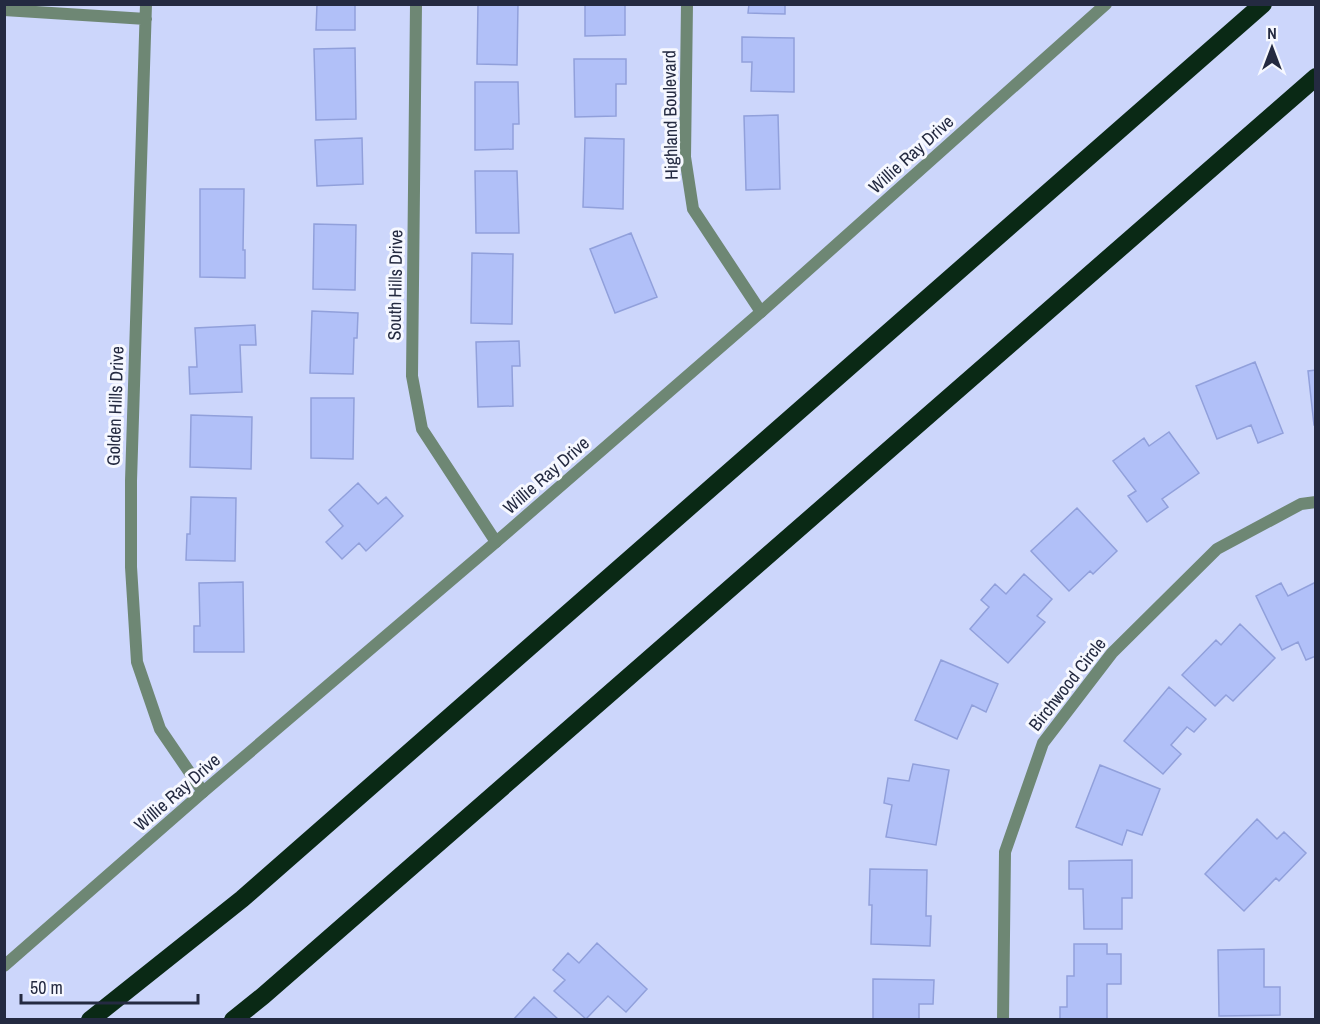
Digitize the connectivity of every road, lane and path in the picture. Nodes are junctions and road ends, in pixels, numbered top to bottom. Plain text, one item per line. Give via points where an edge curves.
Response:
1 (146, 4) edge
2 (416, 4) edge
3 (687, 4) edge
4 (1106, 4) edge
5 (1263, 4) edge
6 (4, 10) edge
7 (146, 19) junction
8 (1316, 77) edge
9 (761, 312) junction
10 (1316, 502) edge
11 (496, 542) junction
12 (203, 792) junction
13 (4, 966) edge
14 (90, 1020) edge
15 (233, 1020) edge
16 (1003, 1020) edge

1 - 7 street, Golden Hills Drive
2 - 11 street, South Hills Drive via 412,376 422,429
3 - 9 street, Highland Boulevard via 685,157 693,209
4 - 9 street, Willie Ray Drive
5 - 14 highway via 242,899
6 - 7 street
7 - 12 street, Golden Hills Drive via 131,481 137,662 160,729
8 - 15 highway
9 - 11 street, Willie Ray Drive
10 - 16 street, Birchwood Circle via 1301,504 1217,549 1112,653 1043,743 1005,852
11 - 12 street, Willie Ray Drive
12 - 13 street, Willie Ray Drive

